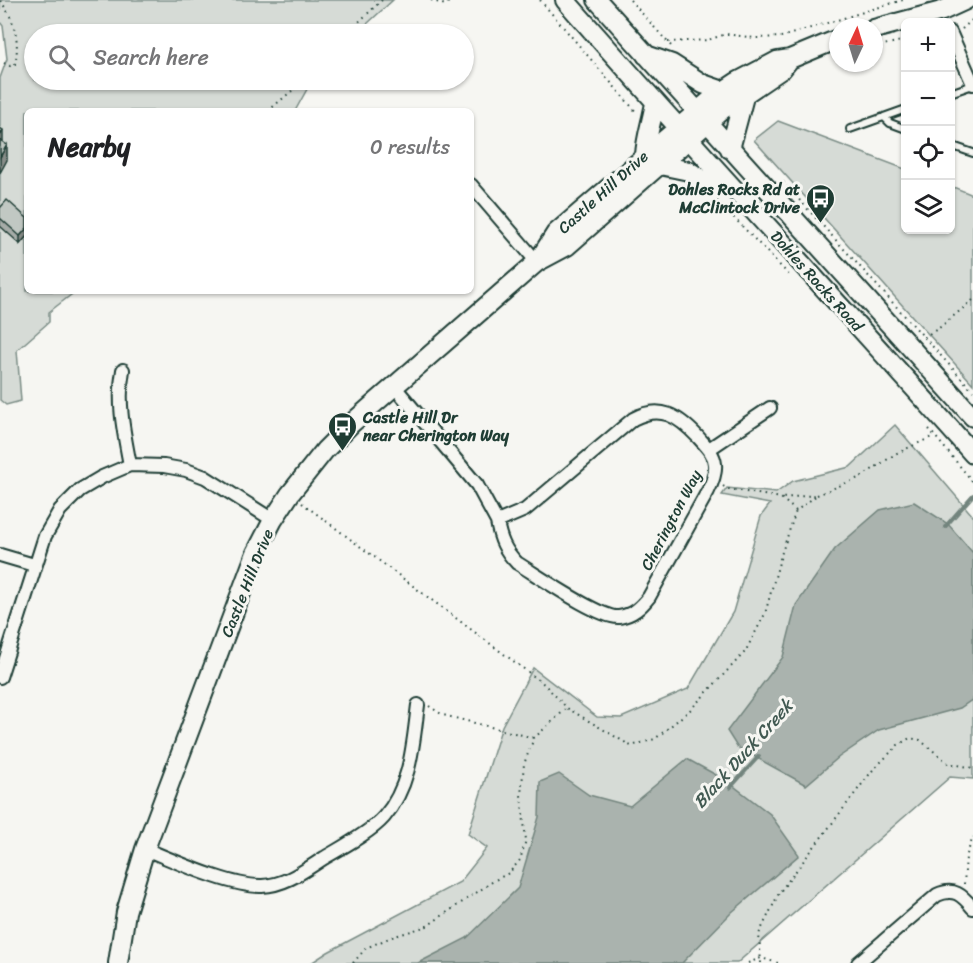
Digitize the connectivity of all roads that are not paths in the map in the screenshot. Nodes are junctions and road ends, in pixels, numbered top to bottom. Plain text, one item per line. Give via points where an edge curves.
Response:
1 (564, 0) edge
2 (597, 0) edge
3 (966, 0) edge
4 (953, 18) edge
5 (901, 27) edge
6 (883, 28) edge
7 (955, 39) edge
8 (829, 43) edge
9 (644, 54) junction
10 (790, 59) junction
11 (973, 85) edge
12 (723, 90) junction
13 (955, 92) edge
14 (745, 93) junction
15 (655, 103) junction
16 (901, 111) edge
17 (884, 117) junction
18 (701, 118) junction
19 (901, 127) edge
20 (850, 129) dead end
21 (682, 134) junction
22 (955, 146) edge
23 (730, 149) junction
24 (973, 153) edge
25 (653, 160) junction
26 (729, 185) junction
27 (474, 188) edge
28 (537, 262) junction
29 (123, 370) dead end
30 (394, 386) junction
31 (771, 408) dead end
32 (973, 417) edge
33 (709, 449) junction
34 (973, 454) edge
35 (130, 465) junction
36 (273, 520) junction
37 (497, 522) junction
38 (0, 555) edge
39 (34, 565) junction
40 (0, 677) edge
41 (418, 705) road end
42 (145, 849) junction
43 (973, 908) edge
44 (118, 963) edge
45 (858, 963) edge

1 - 15 street, Dohles Rocks Road
2 - 9 street, Dohles Rocks Road
3 - 4 street
5 - 6 street
7 - 11 street
8 - 10 street
9 - 12 street
9 - 18 street, Dohles Rocks Road
10 - 12 street via 777,61
10 - 14 street via 782,69
11 - 13 lane
12 - 18 street
14 - 18 street
14 - 23 street
15 - 21 street, Dohles Rocks Road
15 - 25 street via 646,138
16 - 17 lane
17 - 19 lane
17 - 20 lane
18 - 21 street, Castle Hill Drive
18 - 23 street, Dohles Rocks Road
21 - 25 street, Castle Hill Drive
21 - 26 street, Dohles Rocks Road
22 - 24 lane
23 - 32 street, Dohles Rocks Road
25 - 26 street via 689,171 708,183
25 - 28 street, Castle Hill Drive via 556,233
26 - 34 street, Dohles Rocks Road
27 - 28 street
28 - 30 street, Castle Hill Drive
29 - 35 street via 120,410
30 - 36 street, Castle Hill Drive via 325,450
30 - 37 street, Cherington Way via 477,485
31 - 33 street
33 - 37 street via 677,417 657,412 640,415 525,510
33 - 37 street, Cherington Way via 716,466 714,478 648,597 639,609 627,615 617,617 596,610 517,563 502,543
35 - 36 street via 164,466 205,477
35 - 39 street via 80,490 60,510
36 - 42 street, Castle Hill Drive via 256,553
38 - 39 street
39 - 40 street
41 - 42 street via 406,779 384,818 281,884 243,884
42 - 44 street, Castle Hill Drive via 126,912
43 - 45 street via 951,891 937,895

